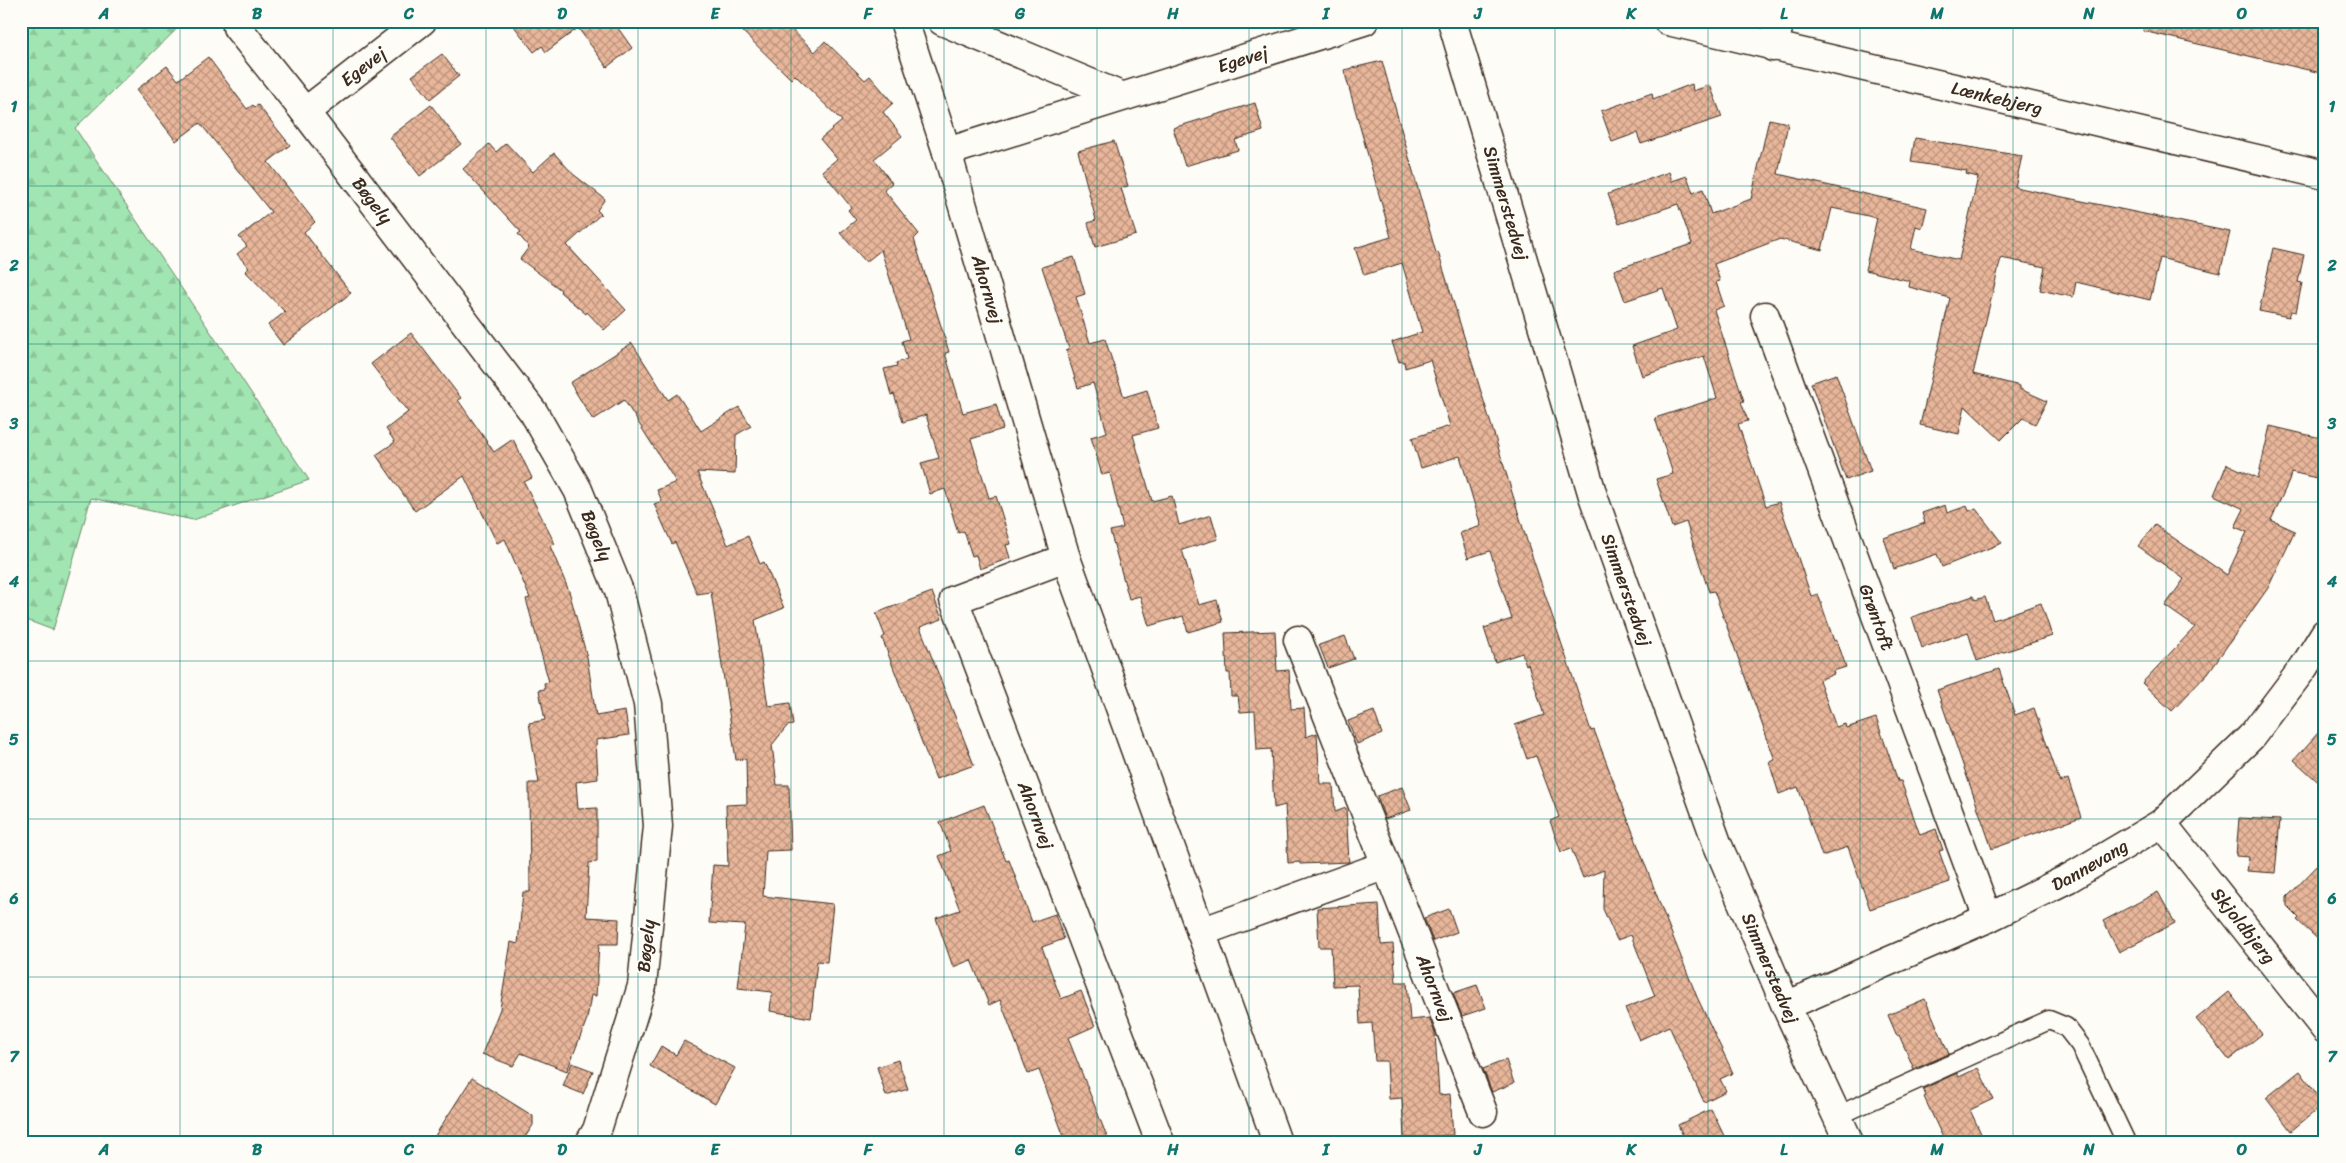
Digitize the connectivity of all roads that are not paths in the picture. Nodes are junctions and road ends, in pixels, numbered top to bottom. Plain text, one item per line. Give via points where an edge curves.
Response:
1 (422, 21) edge
2 (904, 21) edge
3 (942, 21) edge
4 (1364, 21) edge
5 (1452, 21) edge
6 (1668, 21) edge
7 (237, 27) dead end
8 (1776, 34) edge
9 (1121, 96) junction
10 (305, 112) junction
11 (947, 152) junction
12 (2325, 175) edge
13 (1765, 316) dead end
14 (1066, 558) junction
15 (2325, 632) edge
16 (1298, 640) dead end
17 (2162, 823) junction
18 (1386, 865) junction
19 (1988, 918) junction
20 (1201, 932) junction
21 (1786, 1006) junction
22 (2325, 1029) edge
23 (1483, 1112) dead end
24 (1837, 1116) junction
25 (590, 1142) edge
26 (1160, 1142) edge
27 (1277, 1142) edge
28 (1849, 1142) edge
29 (2126, 1142) edge

1 - 10 street, Egevej
2 - 11 street, Ahornvej
3 - 9 street
4 - 9 street, Egevej
5 - 21 street, Simmerstedvej via 1593,496 1717,843
6 - 8 street, Lænkebjerg
7 - 10 street, Bøgely
8 - 12 street, Lænkebjerg
9 - 11 street, Egevej
10 - 25 street, Bøgely via 534,413 578,490 619,592 648,704 658,826 642,986 597,1130
11 - 14 street, Ahornvej
13 - 19 street, Grøntoft
14 - 20 street, Ahornvej
14 - 26 street, Ahornvej via 954,600
15 - 17 street, Dannevang via 2304,667 2251,737
16 - 18 street, Ahornvej
17 - 19 street, Dannevang via 2069,878
17 - 22 street, Skjoldbjerg
18 - 20 street
18 - 23 street, Ahornvej
19 - 21 street, Dannevang
20 - 27 street, Ahornvej
21 - 24 street, Simmerstedvej
24 - 28 street, Simmerstedvej
24 - 29 lane via 2049,1020 2066,1027 2080,1045

